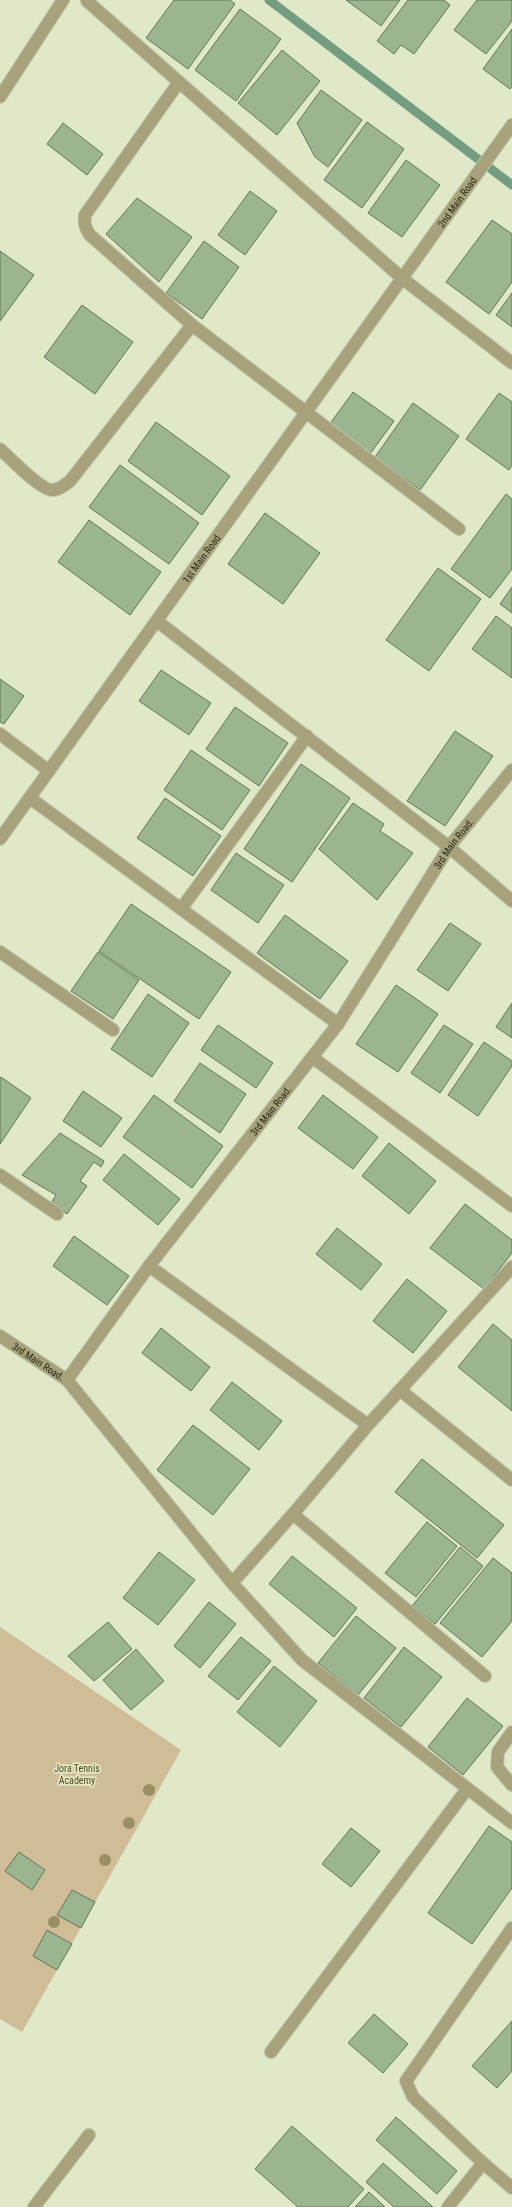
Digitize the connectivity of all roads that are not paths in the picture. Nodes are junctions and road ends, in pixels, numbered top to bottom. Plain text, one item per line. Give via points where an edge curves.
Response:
1 (63, 0) edge
2 (87, 0) edge
3 (179, 82) junction
4 (0, 97) edge
5 (509, 129) edge
6 (403, 279) junction
7 (192, 326) junction
8 (512, 363) edge
9 (307, 412) junction
10 (0, 449) edge
11 (459, 529) dead end
12 (157, 621) junction
13 (0, 734) edge
14 (307, 736) junction
15 (512, 770) edge
16 (49, 771) junction
17 (30, 798) junction
18 (0, 839) edge
19 (449, 847) junction
20 (512, 901) edge
21 (182, 909) junction
22 (0, 952) edge
23 (338, 1024) junction
24 (113, 1030) dead end
25 (312, 1057) junction
26 (0, 1176) edge
27 (512, 1206) edge
28 (57, 1214) dead end
29 (149, 1266) junction
30 (512, 1267) edge
31 (0, 1336) edge
32 (67, 1380) junction
33 (400, 1390) junction
34 (368, 1425) junction
35 (512, 1480) edge
36 (293, 1514) junction
37 (232, 1583) junction
38 (485, 1676) dead end
39 (512, 1732) edge
40 (512, 1785) edge
41 (467, 1788) junction
42 (512, 1823) edge
43 (512, 1928) edge
44 (271, 2052) dead end
45 (89, 2135) dead end
46 (483, 2163) junction
47 (512, 2188) edge
48 (34, 2207) edge
49 (448, 2207) edge

1 - 4 street
2 - 3 street
3 - 6 street
3 - 7 street via 85,215 84,221 85,229 90,235
5 - 6 street, 2nd Main Road
6 - 8 street
6 - 9 street, 1st Main Road
7 - 9 street
7 - 10 street via 70,481 60,489 52,491 41,485
9 - 11 street
9 - 12 street, 1st Main Road
12 - 14 street
12 - 16 street, 1st Main Road
13 - 16 street
14 - 19 street
14 - 21 street
15 - 19 street, 3rd Main Road.
16 - 17 street, 1st Main Road
17 - 18 street, 1st Main Road
17 - 21 street
19 - 20 street
19 - 23 street, 3rd Main Road.
21 - 23 street
22 - 24 street
23 - 25 street, 3rd Main Road.
25 - 27 street
25 - 29 street, 3rd Main Road.
26 - 28 street
29 - 32 street, 3rd Main Road.
29 - 34 street
30 - 33 street
31 - 32 street, 3rd Main Road.
32 - 37 street
33 - 34 street
33 - 35 street
34 - 36 street
36 - 37 street
36 - 38 street
37 - 41 street via 302,1660
39 - 40 street via 498,1752 497,1767
41 - 42 street
41 - 44 street
43 - 46 street via 406,2081 413,2098
45 - 48 street
46 - 47 street
46 - 49 street

